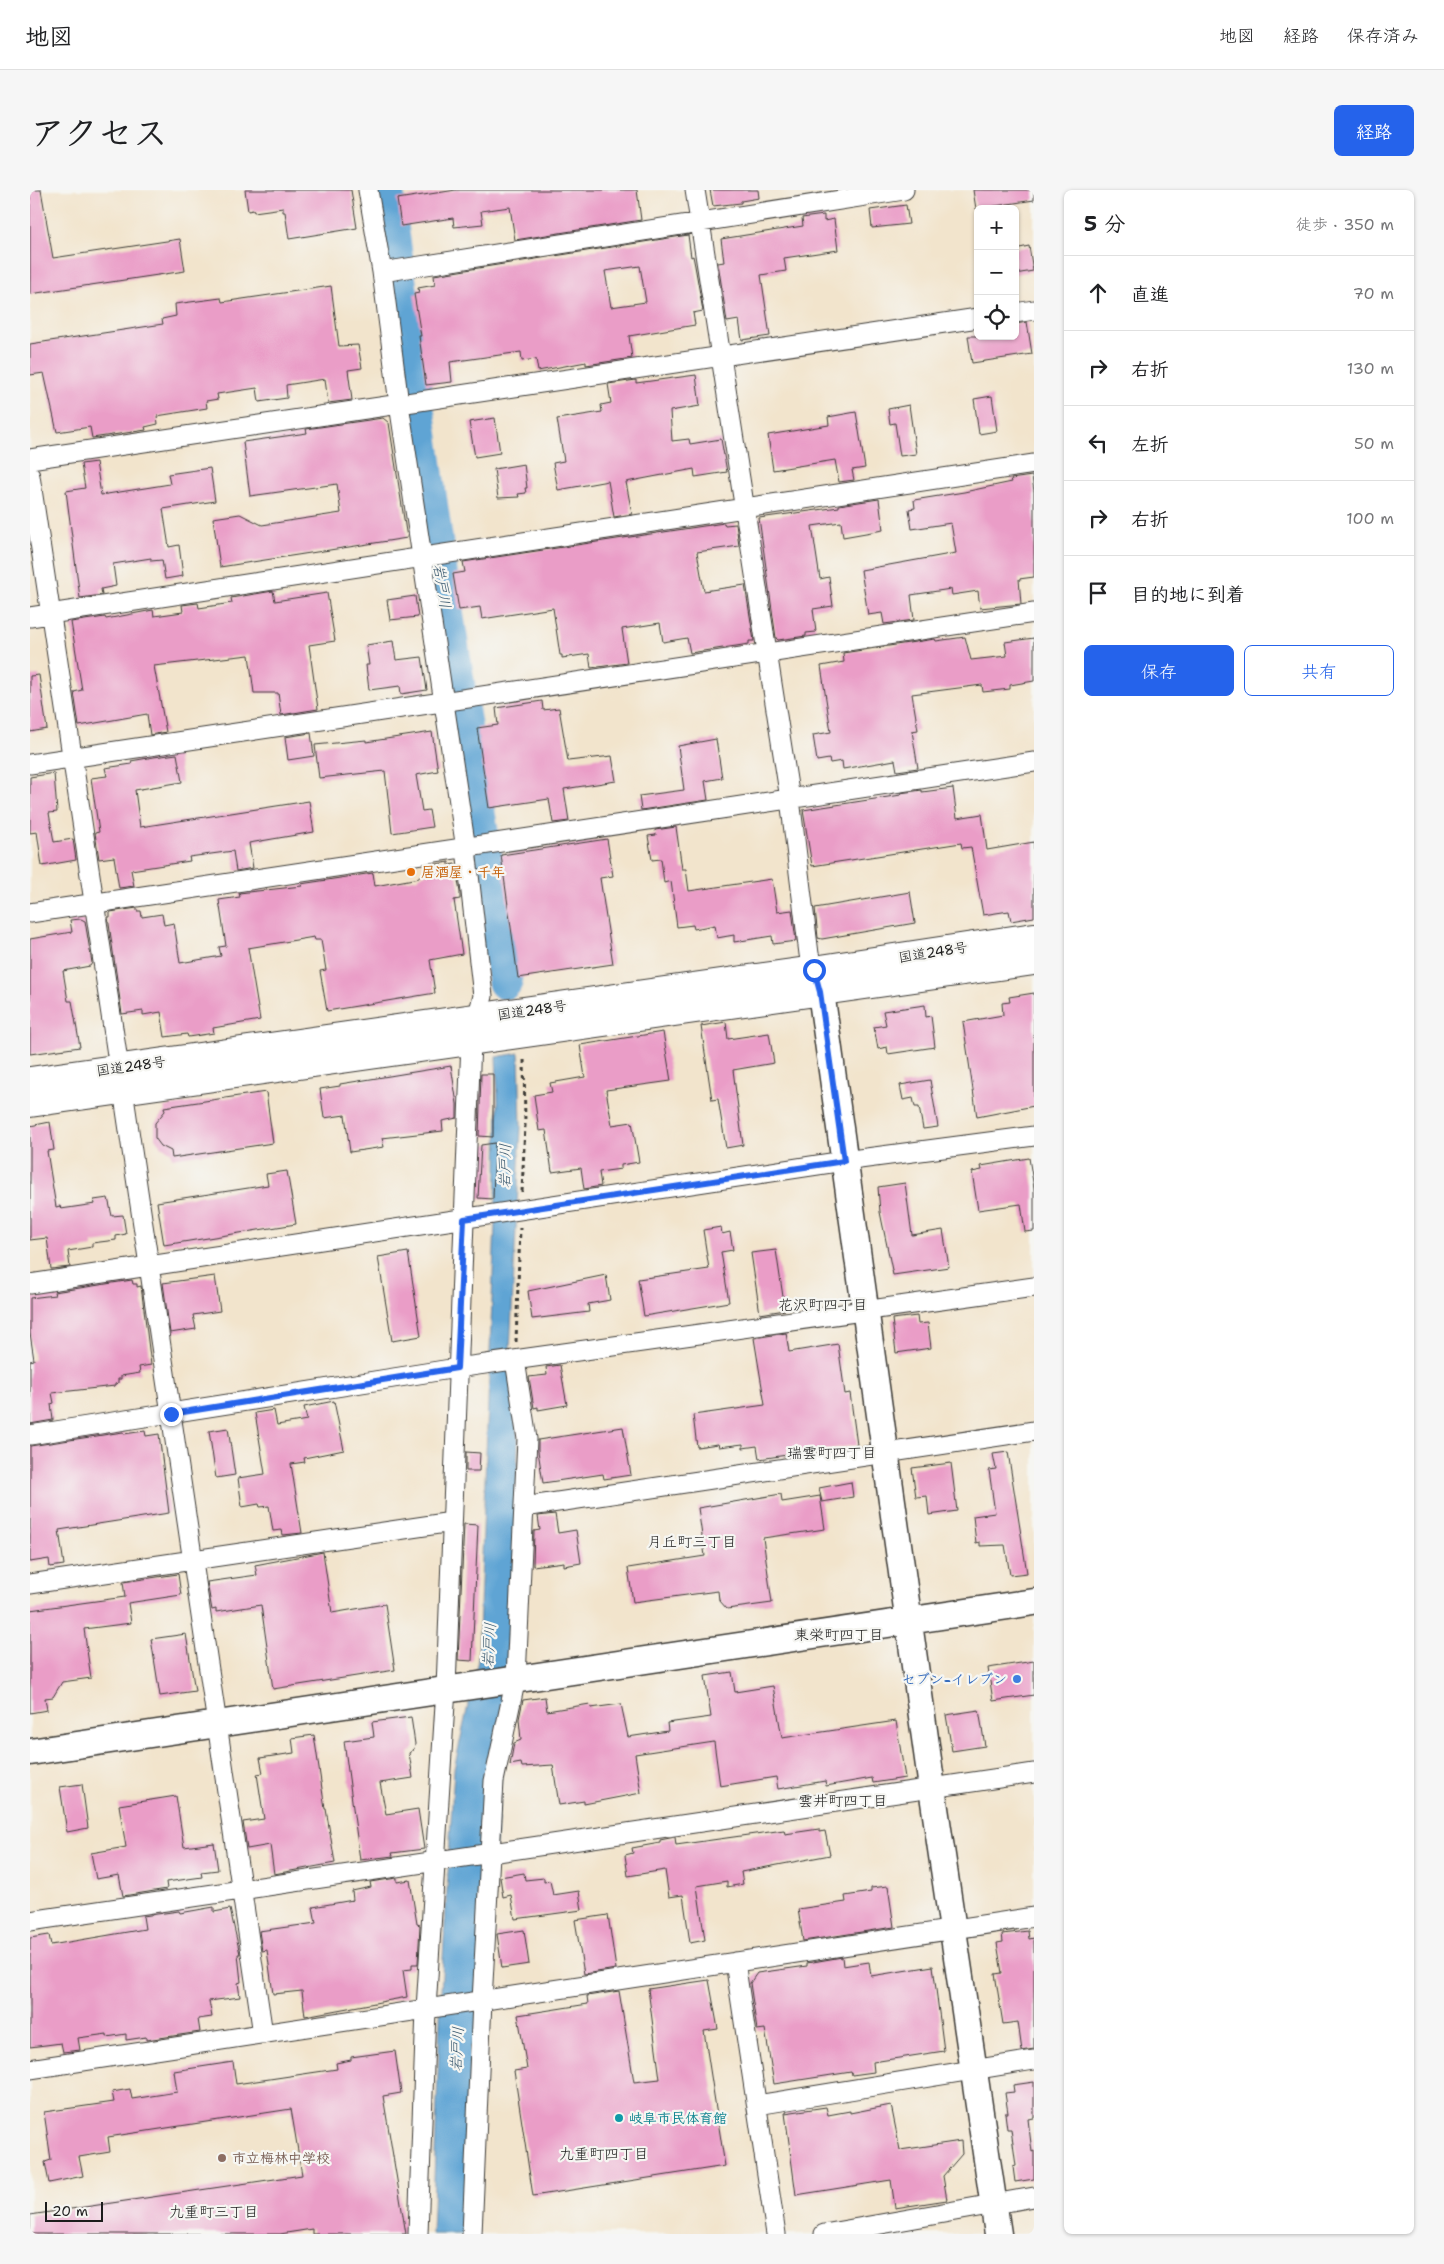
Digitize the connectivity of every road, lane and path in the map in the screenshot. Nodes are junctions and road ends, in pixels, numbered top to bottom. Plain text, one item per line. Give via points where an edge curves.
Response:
1 (368, 190) edge
2 (695, 190) edge
3 (904, 190) edge
4 (700, 222) junction
5 (382, 272) junction
6 (1034, 310) edge
7 (1019, 312) edge
8 (974, 319) edge
9 (721, 356) junction
10 (400, 404) junction
11 (30, 459) edge
12 (1034, 464) edge
13 (30, 476) edge
14 (744, 508) junction
15 (424, 557) junction
16 (1034, 613) edge
17 (51, 614) junction
18 (30, 617) edge
19 (767, 653) junction
20 (445, 702) junction
21 (72, 758) junction
22 (1034, 762) edge
23 (30, 764) edge
24 (790, 799) junction
25 (467, 849) junction
26 (94, 904) junction
27 (30, 913) edge
28 (1034, 937) edge
29 (1034, 961) edge
30 (817, 981) junction
31 (474, 1029) junction
32 (121, 1079) junction
33 (30, 1081) edge
34 (30, 1103) edge
35 (1034, 1136) edge
36 (844, 1161) junction
37 (464, 1219) junction
38 (149, 1266) junction
39 (30, 1284) edge
40 (1034, 1287) edge
41 (866, 1312) junction
42 (512, 1360) junction
43 (457, 1368) junction
44 (171, 1414) junction
45 (1034, 1431) edge
46 (30, 1435) edge
47 (886, 1453) junction
48 (524, 1507) junction
49 (452, 1522) junction
50 (193, 1561) junction
51 (30, 1584) edge
52 (1034, 1602) edge
53 (909, 1620) junction
54 (512, 1679) junction
55 (456, 1687) junction
56 (217, 1722) junction
57 (30, 1752) edge
58 (1034, 1773) edge
59 (932, 1788) junction
60 (486, 1855) junction
61 (441, 1862) junction
62 (242, 1889) junction
63 (1034, 1917) edge
64 (30, 1921) edge
65 (953, 1929) junction
66 (735, 1962) junction
67 (478, 2001) junction
68 (432, 2008) junction
69 (263, 2034) junction
70 (1034, 2060) edge
71 (30, 2070) edge
72 (974, 2070) junction
73 (757, 2105) junction
74 (1034, 2197) edge
75 (994, 2203) junction
76 (418, 2234) edge
77 (472, 2234) edge
78 (776, 2234) edge
79 (824, 2234) edge
80 (998, 2234) edge

1 - 5 street
2 - 4 street
3 - 4 street
4 - 5 street
4 - 9 street
5 - 10 street
6 - 7 street
8 - 9 street
9 - 10 street
9 - 14 street
10 - 11 street
10 - 15 street
12 - 14 street
13 - 17 street
14 - 15 street
14 - 19 street
15 - 17 street
15 - 20 street
16 - 19 street
17 - 18 street
17 - 21 street
19 - 20 street
19 - 24 street
20 - 21 street
20 - 25 street
21 - 23 street
21 - 26 street
22 - 24 street
24 - 25 street
24 - 30 street via 809,954
25 - 26 street
25 - 31 street via 483,996
26 - 27 street
26 - 32 street
28 - 30 highway, 国道248号
29 - 30 highway, 国道248号
30 - 31 highway, 国道248号
30 - 36 street
31 - 32 highway, 国道248号
31 - 37 street
32 - 33 highway, 国道248号
32 - 34 highway, 国道248号
32 - 38 street
35 - 36 street
36 - 37 street
36 - 41 street
37 - 38 street
37 - 43 street
38 - 39 street
38 - 44 street
40 - 41 street
41 - 42 street
41 - 47 street
42 - 43 street
42 - 48 street via 527,1439
43 - 44 street
43 - 49 street
44 - 46 street
44 - 50 street
45 - 47 street
47 - 48 street
47 - 53 street
48 - 54 street
49 - 50 street
49 - 55 street
50 - 51 street
50 - 56 street
52 - 53 street
53 - 54 street
53 - 59 street
54 - 55 street
54 - 60 street via 494,1781
55 - 56 street
55 - 61 street
56 - 57 street
56 - 62 street
58 - 59 street
59 - 60 street
59 - 65 street
60 - 61 street
60 - 67 street
61 - 62 street
61 - 68 street
62 - 64 street
62 - 69 street
63 - 65 street
65 - 66 street
65 - 72 street
66 - 67 street
66 - 73 street
67 - 68 street
67 - 77 street
68 - 69 street
68 - 76 street
69 - 71 street
70 - 72 street
72 - 73 street
72 - 75 street
73 - 78 street
74 - 75 street
75 - 79 street
75 - 80 street

